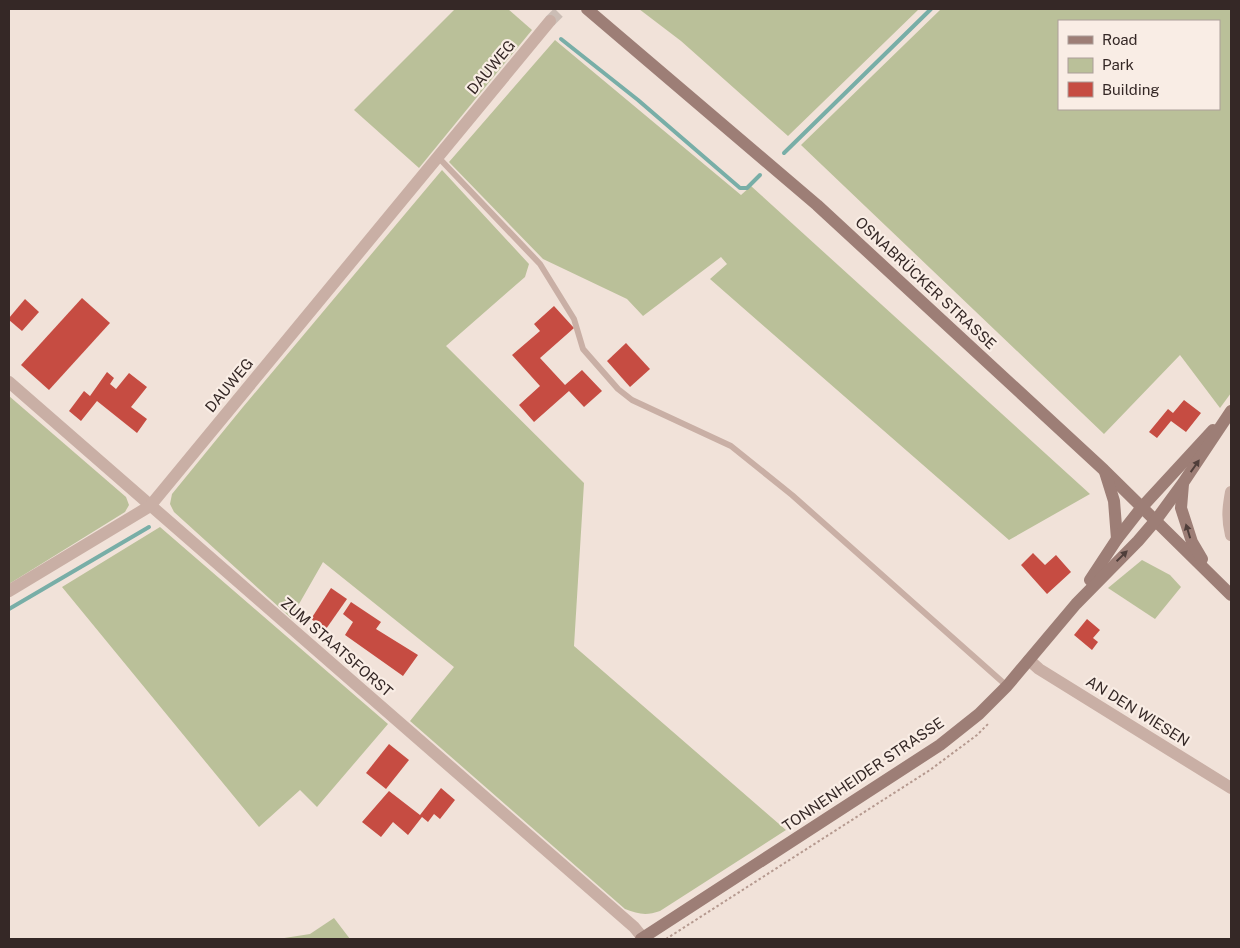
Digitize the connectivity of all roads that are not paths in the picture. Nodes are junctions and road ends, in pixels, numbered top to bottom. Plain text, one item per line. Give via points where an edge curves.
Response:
1 (587, 9) edge
2 (550, 21) tunnel mouth
3 (438, 157) junction
4 (9, 382) edge
5 (1229, 418) edge
6 (1104, 470) junction
7 (1183, 483) junction
8 (1231, 492) edge
9 (150, 506) junction
10 (1142, 507) junction
11 (1156, 520) junction
12 (1231, 535) edge
13 (1117, 538) junction
14 (1211, 574) junction
15 (9, 591) edge
16 (1231, 594) edge
17 (1076, 604) junction
18 (1029, 660) junction
19 (1007, 686) junction
20 (1231, 788) edge
21 (642, 939) edge

1 - 6 main road, OSNABRÜCKER STRASSE via 817,205
2 - 3 street, DAUWEG
3 - 9 street, DAUWEG
3 - 19 lane via 540,264 574,319 583,349 618,389 632,400 731,446 792,495
4 - 9 street, ZUM STAATSFORST
7 -> 5 main road, TONNENHEIDER STRASSE
5 - 10 main road, TONNENHEIDER STRASSE via 1206,436
6 - 10 main road, OSNABRÜCKER STRASSE
6 - 13 main road via 1114,501
7 - 11 main road, TONNENHEIDER STRASSE
14 -> 7 main road, TONNENHEIDER STRASSE via 1192,542 1181,508
8 - 12 street via 1227,520
9 - 15 street, DAUWEG
9 - 21 street, ZUM STAATSFORST via 634,927
10 - 11 main road, OSNABRÜCKER STRASSE
10 - 13 main road, TONNENHEIDER STRASSE
11 - 14 main road, OSNABRÜCKER STRASSE
17 -> 11 main road, TONNENHEIDER STRASSE
13 - 17 main road, TONNENHEIDER STRASSE
14 - 16 main road, OSNABRÜCKER STRASSE
17 - 18 main road, TONNENHEIDER STRASSE
18 - 19 main road, TONNENHEIDER STRASSE
18 - 20 street, AN DEN WIESEN
19 - 21 main road, TONNENHEIDER STRASSE via 979,714 940,745

